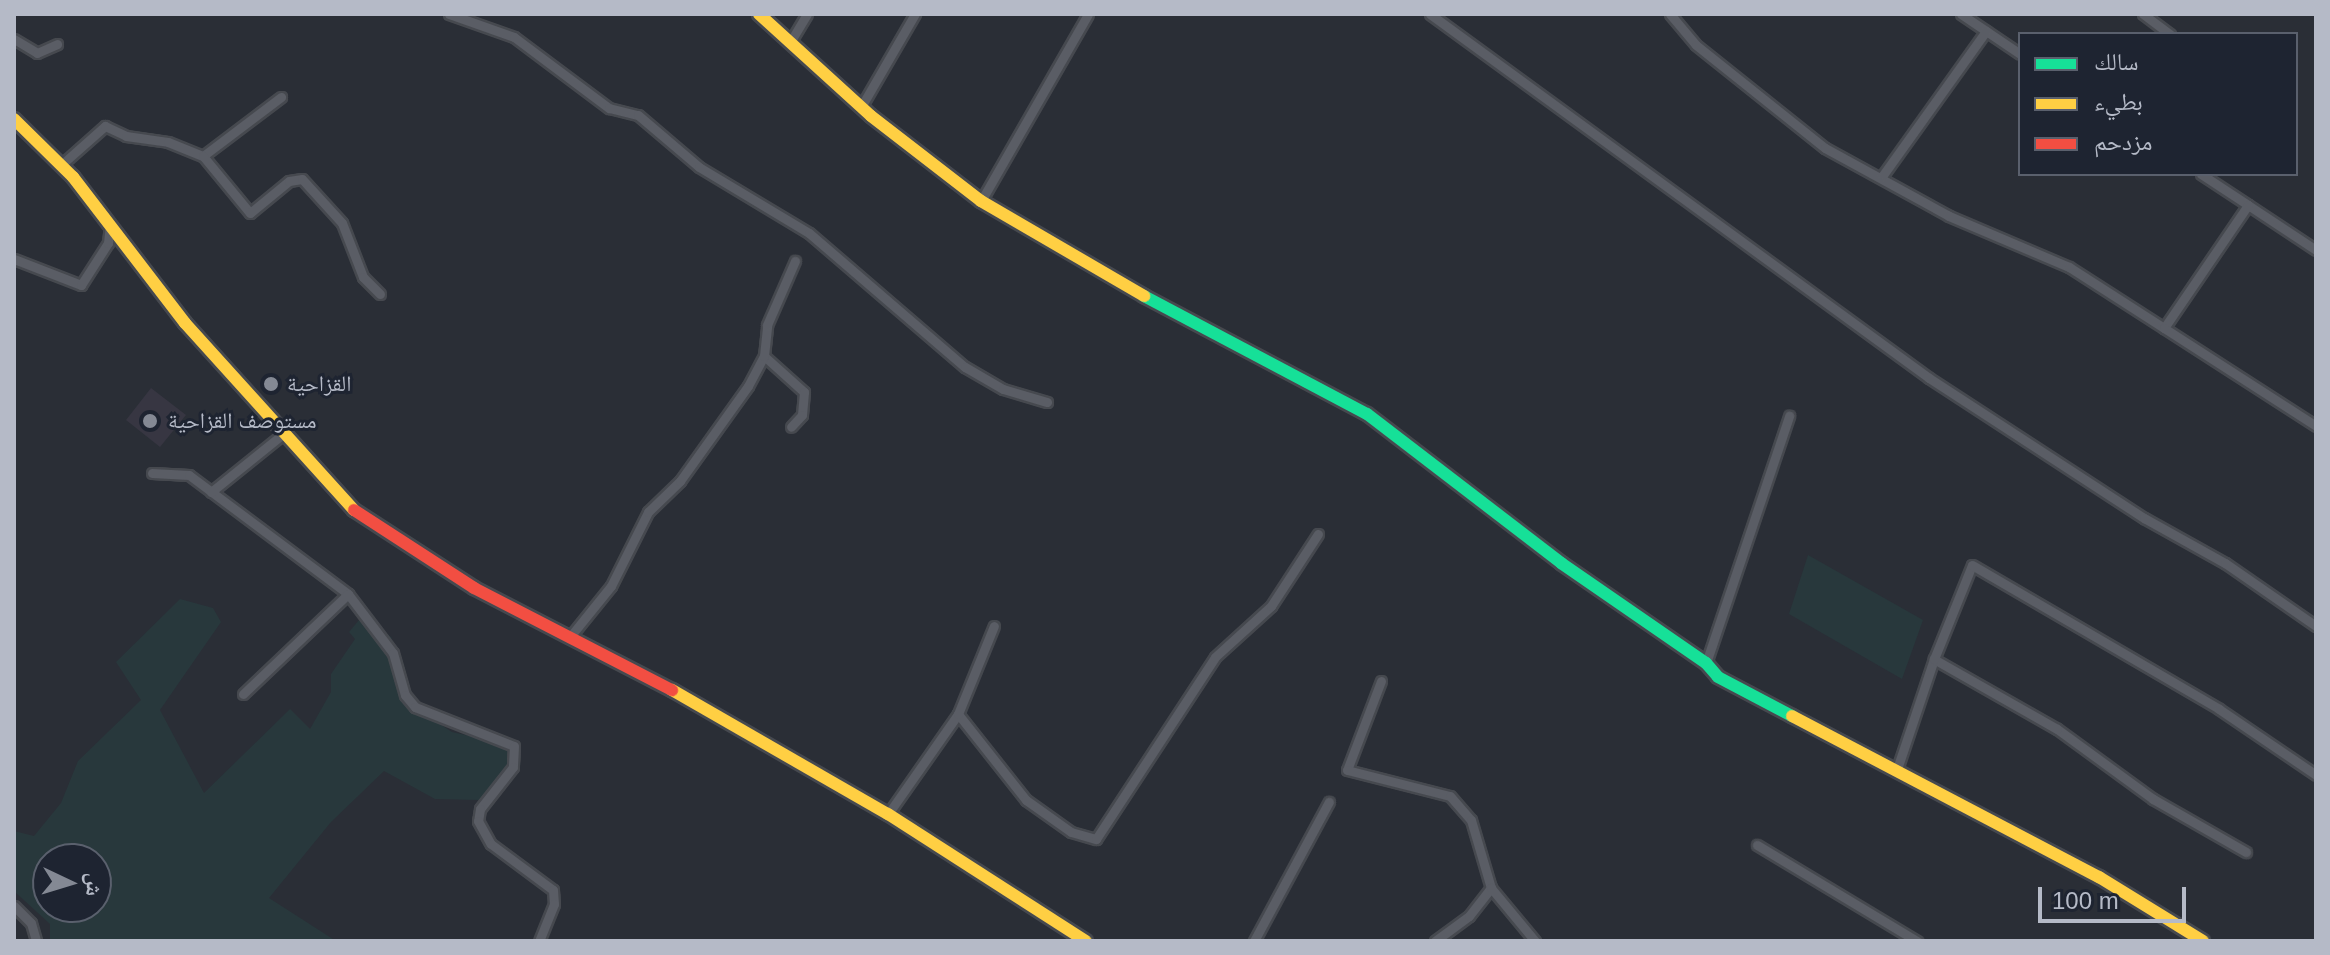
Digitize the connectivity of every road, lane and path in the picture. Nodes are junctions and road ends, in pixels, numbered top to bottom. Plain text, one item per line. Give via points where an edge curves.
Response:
1 (449, 14) edge
2 (759, 14) edge
3 (807, 14) edge
4 (915, 14) edge
5 (1088, 14) edge
6 (1430, 14) edge
7 (1670, 14) edge
8 (1961, 14) edge
9 (2143, 14) edge
10 (1986, 31) junction
11 (2167, 32) edge
12 (14, 39) edge
13 (792, 39) junction
14 (57, 44) dead end
15 (2018, 53) edge
16 (281, 97) dead end
17 (861, 107) junction
18 (14, 119) edge
19 (203, 156) junction
20 (61, 165) junction
21 (1883, 175) junction
22 (2204, 176) edge
23 (981, 201) junction
24 (2248, 205) junction
25 (110, 221) junction
26 (2316, 250) edge
27 (14, 259) edge
28 (795, 261) dead end
29 (380, 294) dead end
30 (2164, 328) junction
31 (764, 356) junction
32 (1047, 402) dead end
33 (1789, 416) dead end
34 (2316, 426) edge
35 (791, 427) dead end
36 (283, 434) junction
37 (152, 473) dead end
38 (211, 492) junction
39 (1318, 534) dead end
40 (348, 594) junction
41 (994, 626) dead end
42 (2316, 626) edge
43 (569, 638) junction
44 (1934, 659) junction
45 (1706, 663) junction
46 (1381, 681) dead end
47 (243, 694) dead end
48 (958, 714) junction
49 (1897, 769) junction
50 (2316, 775) edge
51 (1329, 802) dead end
52 (888, 814) junction
53 (1757, 845) dead end
54 (2246, 852) dead end
55 (1491, 888) junction
56 (14, 906) edge
57 (36, 941) edge
58 (539, 941) edge
59 (1086, 941) edge
60 (1254, 941) edge
61 (1435, 941) edge
62 (1535, 941) edge
63 (1917, 941) edge
64 (2203, 941) edge

1 - 32 street via 514,37 609,108 638,115 699,167 809,233 965,367 1003,389
2 - 13 street
3 - 13 street
4 - 17 street
5 - 23 street
6 - 42 street via 1929,378
7 - 21 street via 1683,33 1763,102 1852,165
8 - 10 street
9 - 11 street
10 - 15 street
10 - 21 street
12 - 14 street via 37,53
13 - 17 street
16 - 19 street
17 - 23 street
18 - 20 street
19 - 20 street via 188,147 126,136 105,126
19 - 29 street via 250,213 289,181 302,179 342,223 363,277
20 - 25 street
21 - 30 street via 1949,216 2069,267
22 - 24 street
23 - 45 street via 1063,253 1367,414 1561,563
24 - 26 street
24 - 30 street
25 - 27 street via 108,243 81,285
25 - 36 street via 185,323
28 - 31 street via 767,325
30 - 34 street
31 - 35 street via 804,392 802,415
31 - 43 street via 680,481 648,512 611,586
33 - 45 street
36 - 38 street
36 - 43 street via 352,509 378,529
37 - 38 street via 189,475
38 - 40 street
39 - 48 street via 1271,606 1215,657 1096,839 1071,832 1026,800
40 - 47 street
40 - 58 street via 393,653 405,695 415,707 514,746 513,767 480,809 478,821 491,844 553,890 554,904
41 - 48 street
43 - 52 street via 715,712
44 - 49 street
44 - 50 street via 1973,564 2219,709
44 - 54 street via 2057,729 2153,799
45 - 49 street via 1718,677
46 - 55 street via 1347,770 1450,796 1471,820
48 - 52 street
49 - 64 street via 2099,877
51 - 60 street
52 - 59 street
53 - 63 street
55 - 61 street via 1469,916
55 - 62 street
56 - 57 street via 31,923

